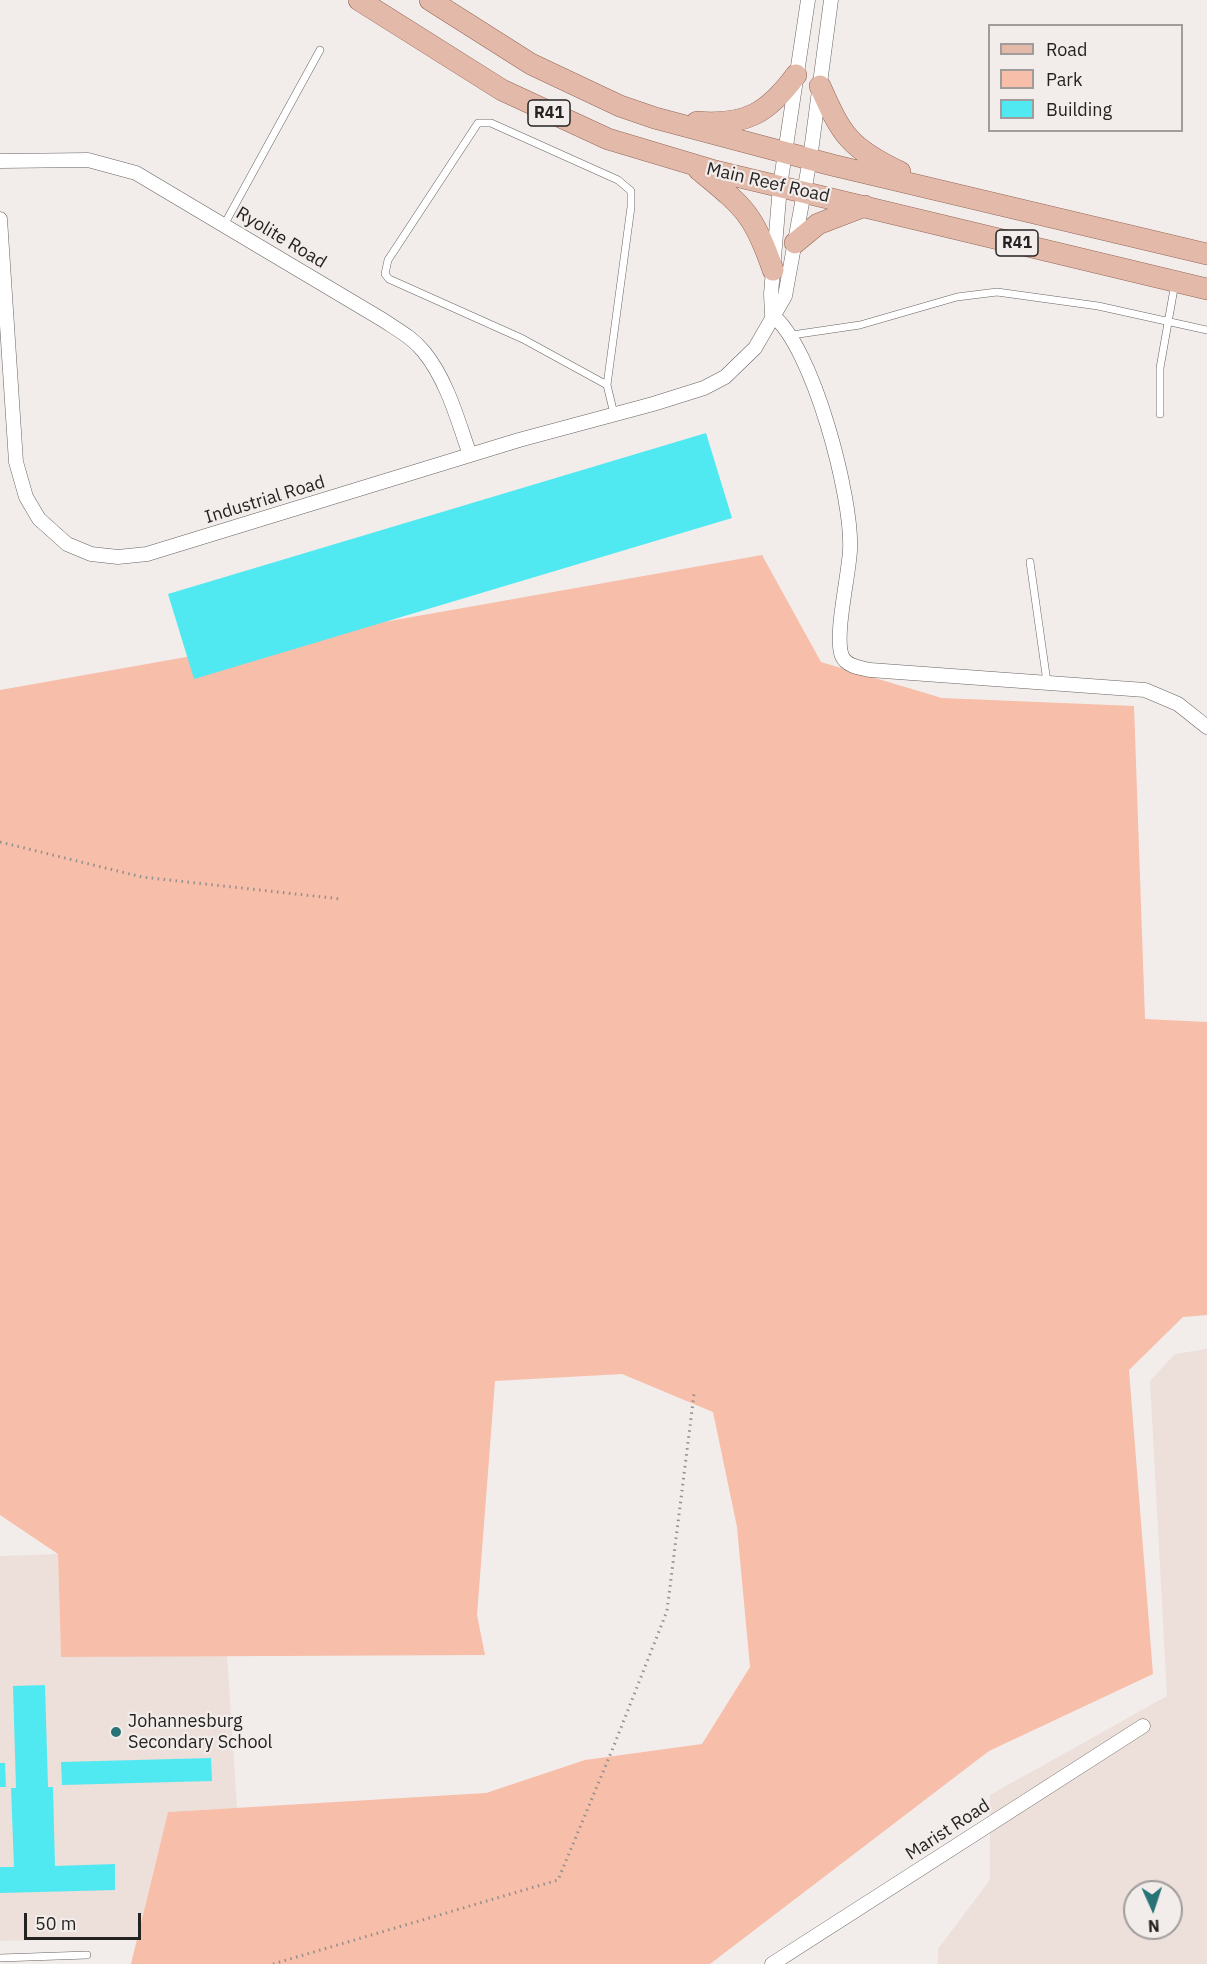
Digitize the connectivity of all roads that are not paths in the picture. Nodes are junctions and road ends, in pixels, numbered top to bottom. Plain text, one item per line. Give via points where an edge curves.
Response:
1 (359, 0) edge
2 (430, 0) edge
3 (808, 0) edge
4 (831, 0) edge
5 (320, 50) dead end
6 (796, 75) junction
7 (820, 86) junction
8 (655, 118) junction
9 (785, 153) junction
10 (810, 159) junction
11 (0, 161) edge
12 (693, 165) junction
13 (780, 186) junction
14 (931, 187) junction
15 (804, 191) junction
16 (866, 206) junction
17 (0, 219) edge
18 (224, 225) junction
19 (795, 243) junction
20 (1207, 254) edge
21 (773, 270) junction
22 (1175, 282) junction
23 (1207, 289) edge
24 (772, 315) junction
25 (1166, 321) junction
26 (1207, 330) edge
27 (792, 336) junction
28 (607, 385) junction
29 (614, 414) junction
30 (1160, 414) dead end
31 (470, 455) junction
32 (1030, 562) dead end
33 (1047, 682) junction
34 (1207, 727) edge
35 (1143, 1726) dead end
36 (87, 1955) dead end
37 (0, 1958) edge
38 (772, 1964) edge

1 - 12 main road, Main Reef Road / R41 via 512,95 608,139
2 - 8 main road, Main Reef Road / R41 via 531,64
3 - 6 street
4 - 7 street, Industrial Road
5 - 18 lane
6 - 8 main road via 772,103 757,115 738,122
6 - 9 street
7 - 10 street, Industrial Road
7 - 14 main road via 844,135 859,150
8 - 9 main road, Main Reef Road / R41
9 - 10 main road, Main Reef Road / R41
9 - 13 street
10 - 14 main road, Main Reef Road / R41
10 - 15 street, Industrial Road
11 - 18 street, Ryolite Road via 88,160 111,165 136,173
12 - 13 main road, Main Reef Road / R41
12 - 21 main road via 741,204 752,218
13 - 15 main road, Main Reef Road / R41
13 - 21 street
14 - 20 main road, Main Reef Road / R41
15 - 16 main road, Main Reef Road / R41
15 - 19 street, Industrial Road
16 - 19 main road via 818,224
16 - 22 main road, Main Reef Road / R41
17 - 31 street, Industrial Road via 20,481 39,519 68,544 91,554 147,554
18 - 31 street, Ryolite Road via 409,337 434,367
19 - 24 street, Industrial Road via 785,296
21 - 24 street
22 - 23 main road, Main Reef Road / R41
22 - 25 lane
24 - 27 street
24 - 29 street, Industrial Road via 755,348 725,377 704,388
25 - 26 lane
25 - 27 lane via 1098,306 997,292 957,297 860,325
25 - 30 lane
27 - 33 street via 828,431 847,498 850,551 840,641 846,662 870,670
28 - 28 lane via 631,191 618,180 481,122 472,129 388,260 385,274 523,339
28 - 29 lane
29 - 31 street, Industrial Road
32 - 33 lane
33 - 34 street via 1145,690 1178,704
35 - 38 street, Marist Road
36 - 37 lane

